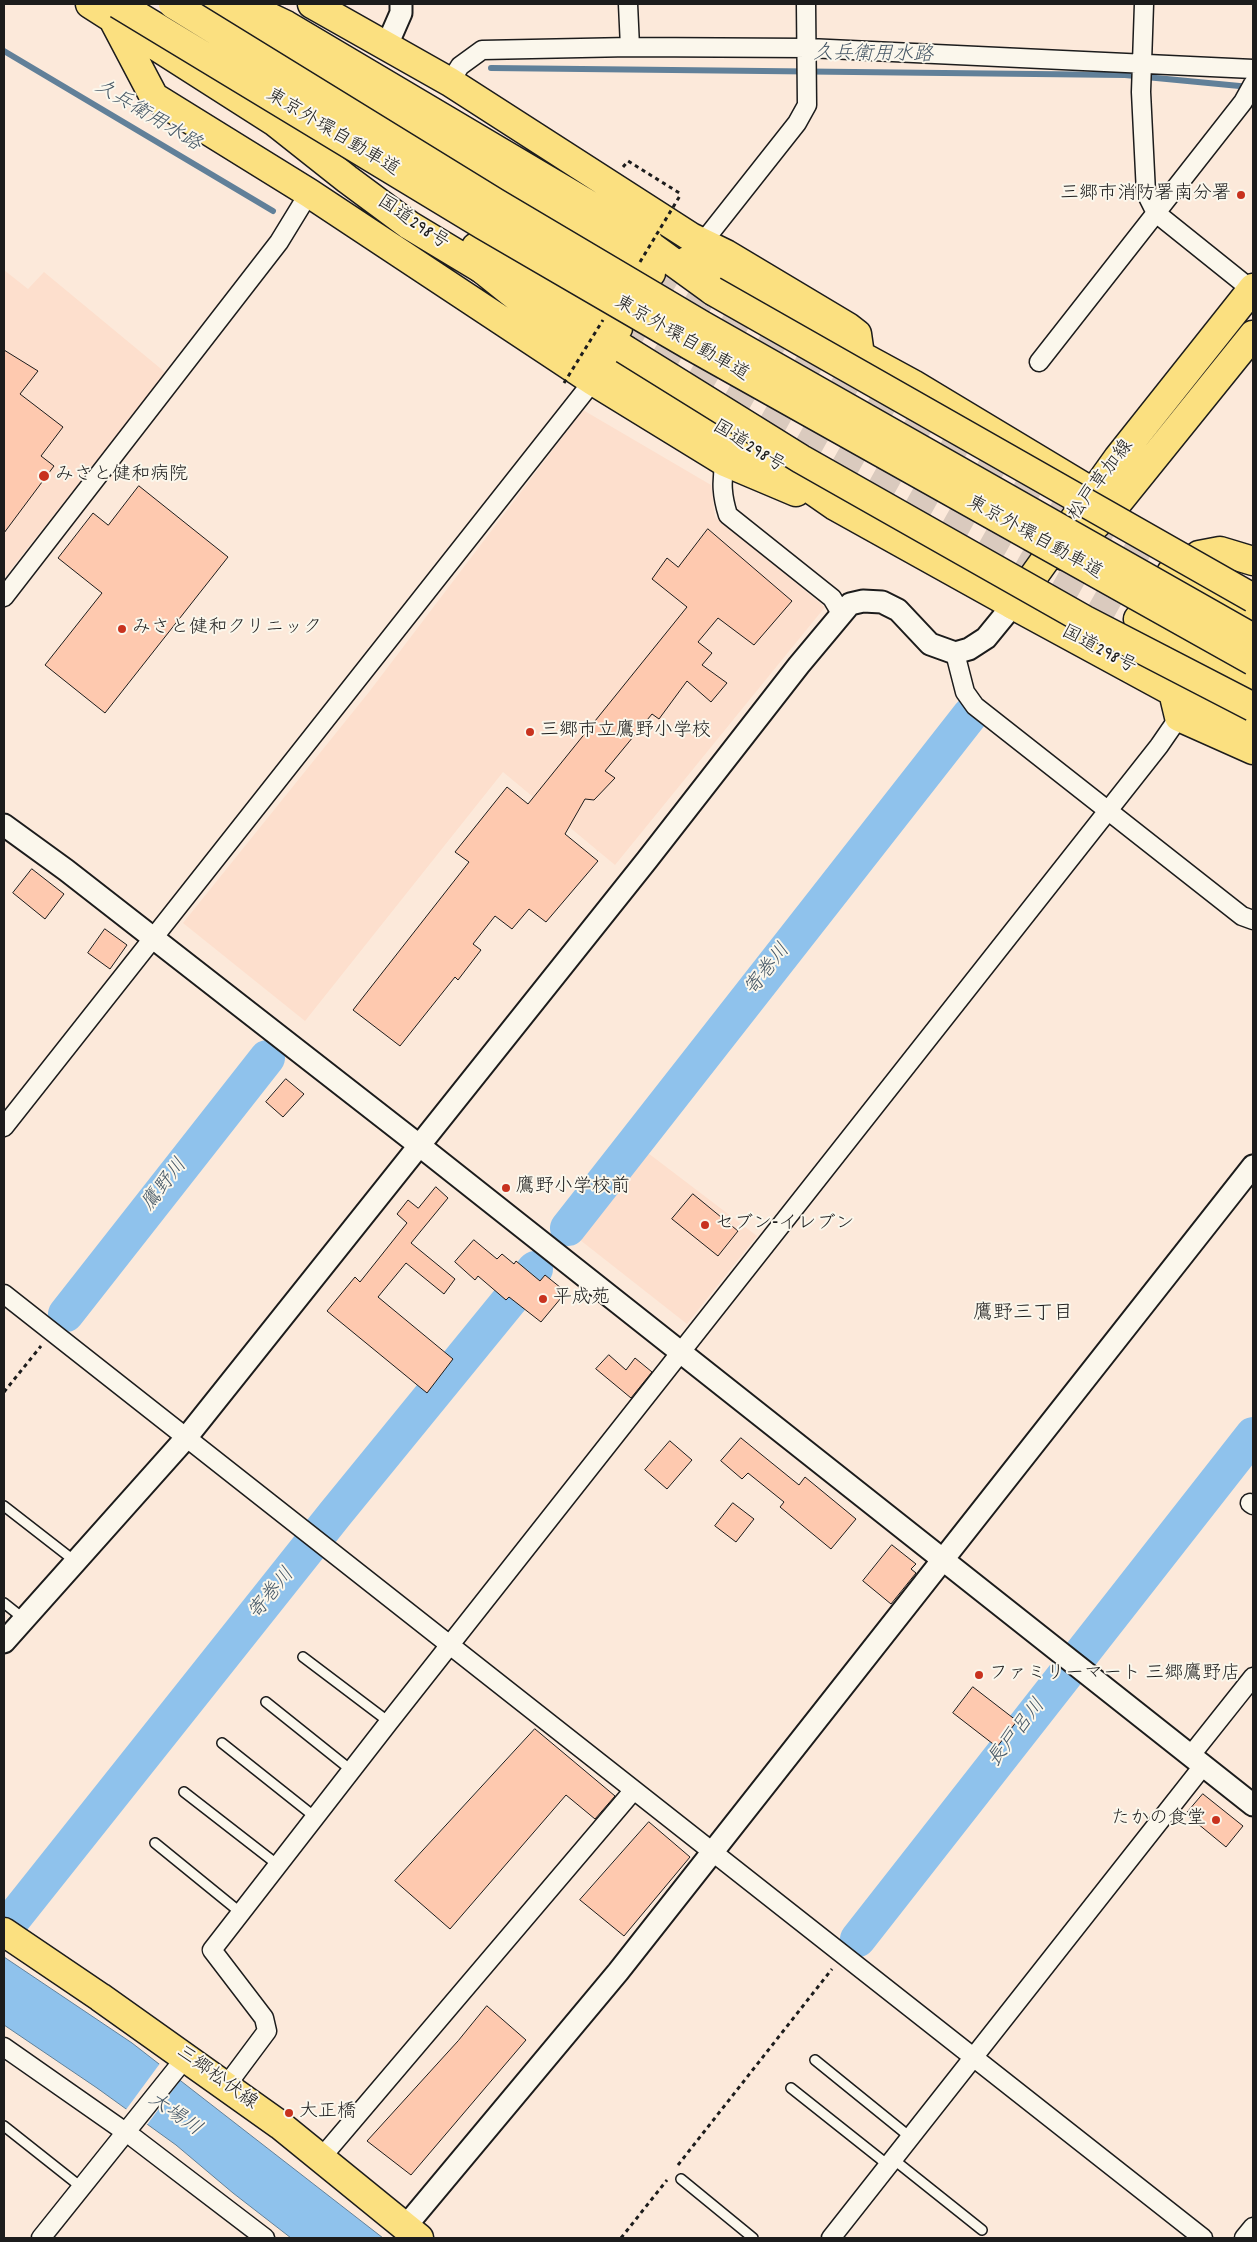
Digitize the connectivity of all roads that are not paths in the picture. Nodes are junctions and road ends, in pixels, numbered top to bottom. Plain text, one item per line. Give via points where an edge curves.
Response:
1 (90, 4) edge
2 (173, 4) edge
3 (204, 4) edge
4 (242, 4) edge
5 (312, 4) edge
6 (401, 4) edge
7 (628, 4) edge
8 (806, 4) edge
9 (1144, 4) edge
10 (116, 12) edge
11 (387, 45) junction
12 (630, 47) junction
13 (808, 48) junction
14 (1142, 64) junction
15 (1253, 69) edge
16 (450, 82) junction
17 (1253, 84) edge
18 (274, 122) junction
19 (309, 193) junction
20 (1156, 213) junction
21 (626, 228) junction
22 (703, 242) junction
23 (482, 269) junction
24 (651, 273) tunnel mouth
25 (1252, 289) edge
26 (1253, 335) edge
27 (621, 338) junction
28 (860, 355) junction
29 (1039, 362) dead end
30 (593, 381) junction
31 (724, 462) junction
32 (1092, 492) junction
33 (835, 506) junction
34 (1116, 506) junction
35 (1199, 555) junction
36 (1253, 561) edge
37 (1171, 573) tunnel mouth
38 (1253, 583) edge
39 (4, 597) edge
40 (1253, 598) edge
41 (1013, 605) junction
42 (841, 613) junction
43 (1138, 619) tunnel mouth
44 (1253, 619) edge
45 (1253, 638) edge
46 (955, 653) junction
47 (1253, 661) edge
48 (1253, 680) edge
49 (1176, 704) junction
50 (1253, 707) edge
51 (1253, 723) edge
52 (1253, 750) edge
53 (1108, 810) junction
54 (4, 825) edge
55 (1253, 920) edge
56 (154, 938) junction
57 (4, 1127) edge
58 (420, 1146) junction
59 (1253, 1166) edge
60 (4, 1294) edge
61 (680, 1352) junction
62 (186, 1438) junction
63 (4, 1506) edge
64 (944, 1560) junction
65 (76, 1562) junction
66 (4, 1602) edge
67 (25, 1619) junction
68 (4, 1642) edge
69 (450, 1645) junction
70 (303, 1657) dead end
71 (1253, 1677) edge
72 (266, 1702) dead end
73 (389, 1722) junction
74 (222, 1743) dead end
75 (1197, 1760) junction
76 (351, 1770) junction
77 (633, 1791) junction
78 (184, 1792) dead end
79 (1253, 1805) edge
80 (315, 1817) junction
81 (155, 1843) dead end
82 (712, 1853) junction
83 (278, 1865) junction
84 (241, 1913) junction
85 (4, 1932) edge
86 (4, 2047) edge
87 (973, 2058) junction
88 (815, 2060) dead end
89 (180, 2064) junction
90 (226, 2086) junction
91 (791, 2088) dead end
92 (4, 2126) edge
93 (130, 2127) junction
94 (910, 2137) junction
95 (321, 2158) junction
96 (891, 2162) junction
97 (681, 2179) dead end
98 (81, 2187) junction
99 (1253, 2227) edge
100 (982, 2230) dead end
101 (412, 2232) edge
102 (41, 2238) edge
103 (265, 2238) edge
104 (753, 2238) edge
105 (831, 2238) edge
106 (1204, 2238) edge
107 (1244, 2238) edge

1 - 10 main road, 国道298号
2 - 45 main road, 東京外環自動車道, bridge via 685,315
3 - 24 main road
4 - 21 main road via 286,25
5 - 11 main road
6 - 11 street via 401,13
7 - 12 street
8 - 13 street
9 - 14 street
10 - 18 main road, 国道298号
10 - 19 main road via 154,97
10 - 47 main road, 東京外環自動車道, bridge via 691,346
11 - 16 main road
12 - 13 street
12 - 16 street via 482,50 460,66
13 - 14 street
13 - 22 street via 807,105 797,123
14 - 15 street
14 - 20 street via 1146,193
16 - 22 main road via 635,202
17 - 20 street via 1243,102
18 - 23 main road, 国道298号 via 409,225
18 - 27 main road, 国道298号
19 - 30 main road
19 - 39 street via 279,242
20 - 25 street
20 - 29 street
21 - 28 main road
21 - 40 main road, bridge via 713,291
22 - 28 main road via 848,327 857,334
23 - 27 main road
23 - 33 main road, 国道298号 via 568,338 763,456
25 - 32 main road, 松戸草加線
26 - 34 main road, 松戸草加線
27 - 50 main road, bridge via 800,459 1085,620
28 - 32 main road
30 - 31 main road
30 - 56 street
31 - 33 main road
31 - 42 street via 722,498 728,516 832,598
32 - 34 main road
32 - 41 main road, 松戸草加線
33 - 41 main road, 国道298号
34 - 35 main road
34 - 41 main road, 松戸草加線
35 - 36 main road via 1220,551
35 - 38 main road
37 - 44 main road
41 - 46 street via 986,638 970,649
41 - 49 main road, 国道298号
42 - 46 street via 850,604 882,602 898,610 930,644
42 - 58 street
43 - 48 main road
46 - 53 street via 965,692 975,706
49 - 51 main road, 国道298号
49 - 52 main road
49 - 53 street via 1159,746
53 - 55 street via 1242,916
53 - 61 street
54 - 56 street
56 - 57 street
56 - 58 street
58 - 61 street
58 - 62 street
59 - 64 street
60 - 62 street
61 - 64 street
61 - 69 street
62 - 65 street
62 - 69 street
63 - 65 lane
64 - 75 street
64 - 82 street
65 - 67 street
66 - 67 lane
67 - 68 street
69 - 73 street
69 - 77 street
70 - 73 lane
71 - 75 street
72 - 76 lane
73 - 76 street
74 - 80 lane
75 - 79 street
75 - 87 street
76 - 80 street
77 - 82 street
77 - 95 street
78 - 83 lane
80 - 83 street
81 - 84 lane
82 - 87 street
82 - 101 street
83 - 84 street
84 - 90 street via 212,1950 264,2018 267,2031
85 - 89 main road, 三郷松伏線
86 - 93 street
87 - 94 street
87 - 106 street
88 - 94 lane
89 - 90 main road, 三郷松伏線
89 - 93 street
90 - 95 main road, 三郷松伏線
91 - 96 lane
92 - 98 lane
93 - 98 street
93 - 103 street
94 - 96 street
95 - 101 main road, 三郷松伏線
96 - 100 lane
96 - 105 street
97 - 104 lane
98 - 102 street
99 - 107 street

